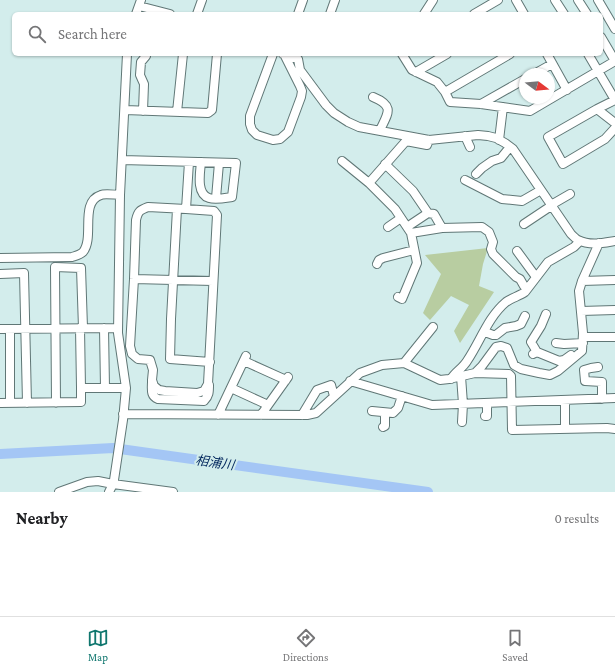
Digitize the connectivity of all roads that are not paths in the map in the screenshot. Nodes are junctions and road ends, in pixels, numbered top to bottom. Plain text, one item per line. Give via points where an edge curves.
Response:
1 (202, 0) edge
2 (303, 0) edge
3 (335, 0) edge
4 (433, 0) edge
5 (498, 0) edge
6 (516, 0) edge
7 (555, 0) edge
8 (578, 0) edge
9 (598, 0) edge
10 (139, 7) edge
11 (161, 12) edge
12 (198, 12) edge
13 (299, 12) edge
14 (331, 12) edge
15 (425, 12) edge
16 (477, 12) edge
17 (521, 12) edge
18 (563, 12) edge
19 (586, 12) edge
20 (615, 30) edge
21 (603, 41) edge
22 (127, 56) edge
23 (146, 56) edge
24 (183, 56) edge
25 (217, 56) edge
26 (272, 56) edge
27 (285, 56) edge
28 (290, 56) edge
29 (302, 56) edge
30 (405, 56) edge
31 (444, 56) edge
32 (507, 56) edge
33 (548, 56) edge
34 (589, 56) edge
35 (298, 59) junction
36 (615, 61) edge
37 (552, 64) junction
38 (545, 68) edge
39 (598, 71) junction
40 (416, 72) junction
41 (519, 82) edge
42 (567, 90) junction
43 (445, 92) junction
44 (373, 97) dead end
45 (615, 100) edge
46 (481, 104) junction
47 (503, 107) junction
48 (597, 109) junction
49 (125, 110) junction
50 (143, 111) junction
51 (177, 112) junction
52 (615, 123) edge
53 (615, 128) edge
54 (380, 130) junction
55 (465, 136) junction
56 (429, 140) junction
57 (499, 140) junction
58 (470, 147) dead end
59 (510, 147) junction
60 (122, 160) junction
61 (189, 162) junction
62 (201, 162) junction
63 (346, 162) dead end
64 (219, 163) junction
65 (385, 164) junction
66 (476, 174) dead end
67 (465, 180) dead end
68 (369, 183) junction
69 (541, 190) junction
70 (570, 194) dead end
71 (120, 195) junction
72 (216, 198) junction
73 (551, 206) junction
74 (177, 209) junction
75 (186, 209) junction
76 (428, 213) junction
77 (401, 218) junction
78 (524, 224) dead end
79 (388, 227) dead end
80 (442, 228) junction
81 (409, 230) junction
82 (580, 241) junction
83 (615, 241) edge
84 (599, 243) junction
85 (414, 250) junction
86 (517, 251) dead end
87 (0, 258) edge
88 (377, 264) dead end
89 (0, 274) edge
90 (536, 277) junction
91 (134, 279) junction
92 (615, 280) edge
93 (174, 281) junction
94 (582, 281) junction
95 (213, 282) junction
96 (528, 287) junction
97 (398, 297) dead end
98 (615, 310) edge
99 (581, 311) junction
100 (546, 314) dead end
101 (525, 316) dead end
102 (433, 327) dead end
103 (56, 328) junction
104 (81, 328) junction
105 (104, 328) junction
106 (118, 328) junction
107 (0, 329) edge
108 (10, 329) junction
109 (25, 329) junction
110 (485, 332) junction
111 (615, 337) edge
112 (583, 340) junction
113 (556, 343) dead end
114 (576, 356) junction
115 (210, 362) junction
116 (404, 363) junction
117 (598, 368) dead end
118 (475, 373) junction
119 (461, 376) junction
120 (451, 379) junction
121 (350, 381) junction
122 (82, 388) junction
123 (105, 388) junction
124 (126, 388) junction
125 (231, 388) junction
126 (334, 396) junction
127 (402, 396) junction
128 (602, 398) junction
129 (615, 398) edge
130 (565, 400) junction
131 (512, 402) junction
132 (0, 403) edge
133 (10, 403) junction
134 (27, 403) junction
135 (56, 403) junction
136 (487, 403) junction
137 (463, 404) junction
138 (268, 405) junction
139 (372, 411) dead end
140 (385, 412) junction
141 (218, 415) junction
142 (261, 415) junction
143 (302, 415) junction
144 (487, 416) dead end
145 (123, 417) junction
146 (462, 422) dead end
147 (383, 427) dead end
148 (566, 429) junction
149 (615, 429) edge
150 (114, 482) junction
151 (59, 492) edge
152 (109, 492) edge
153 (173, 492) edge

1 - 12 street
2 - 13 street
3 - 14 street
4 - 15 street
5 - 16 street
6 - 17 street
7 - 18 street
8 - 19 street
9 - 20 street
10 - 11 street
21 - 36 street
22 - 49 street
23 - 50 street via 141,62 140,75 144,84
24 - 51 street
25 - 51 street via 212,110
26 - 27 street via 250,116 250,124 257,135 273,140 280,139 288,132 302,97 300,86
28 - 35 street
29 - 35 street
30 - 40 street via 412,70
31 - 40 street
32 - 43 street
33 - 37 street
34 - 39 street
35 - 54 street via 300,70 334,114 359,127
36 - 39 street
37 - 38 street
37 - 42 street
39 - 42 street
39 - 45 street
40 - 43 street via 437,82
41 - 46 street
42 - 47 street via 530,111
43 - 46 street via 450,102
44 - 54 street via 385,104 388,109
45 - 48 street
46 - 47 street
47 - 57 street
48 - 52 street
48 - 53 street via 548,137 563,164 605,139
49 - 50 street
49 - 60 street
50 - 51 street
54 - 56 street
55 - 56 street
55 - 57 street via 488,136
55 - 58 street
56 - 65 street via 427,145 406,142
57 - 59 street
59 - 66 street via 501,158 492,161
59 - 69 street
60 - 61 street
60 - 71 street
61 - 62 street
61 - 75 street
62 - 64 street
62 - 72 street via 201,191 205,196
63 - 68 street
64 - 72 street
64 - 72 street via 236,164 232,197
65 - 68 street
65 - 76 street via 413,191
67 - 69 street via 502,199 522,201
68 - 77 street
69 - 73 street
70 - 73 street
71 - 87 street via 101,195 89,207 87,245 82,253 72,258
71 - 106 street
73 - 78 street
73 - 82 street via 570,234
74 - 75 street
74 - 91 street via 148,208 141,210 137,215
74 - 93 street
75 - 95 street via 214,211 217,215
76 - 80 street via 434,214
76 - 81 street
77 - 79 street
77 - 81 street
80 - 81 street via 433,233
80 - 96 street via 482,227 489,232 493,242 493,254 524,286
81 - 85 street
82 - 84 street
82 - 90 street via 548,262
83 - 84 street
84 - 94 street
85 - 88 street via 383,258
85 - 97 street via 417,263 402,299
86 - 90 street
89 - 109 street via 24,273
90 - 96 street
91 - 93 street
91 - 115 street via 130,346 132,354 138,359 150,360 154,386 165,391 204,391 208,384
92 - 94 street
93 - 95 street
93 - 115 street via 170,359
94 - 99 street via 579,291
95 - 115 street
96 - 110 street via 521,295 507,301 487,325
98 - 99 street
99 - 112 street
100 - 114 street via 531,342 535,354 560,361 571,355
101 - 110 street via 521,324 505,328 496,335
102 - 116 street
103 - 104 street
103 - 104 street via 55,267 80,268
103 - 109 street
103 - 135 street
104 - 105 street
104 - 122 street
105 - 106 street
105 - 123 street
106 - 124 street
107 - 108 street
108 - 109 street
108 - 133 street
109 - 134 street
110 - 120 street via 465,364
111 - 112 street
112 - 113 street
112 - 114 street via 582,351
114 - 118 street via 550,375 514,365 507,348 501,346 496,347
116 - 120 street via 440,380
116 - 121 street via 382,365 360,373
117 - 128 street via 584,370 585,382 602,382
118 - 119 street
118 - 131 street via 509,374
119 - 120 street
119 - 137 street
121 - 126 street
121 - 127 street
122 - 123 street
122 - 135 street via 81,402
123 - 124 street
124 - 145 street
125 - 138 street
125 - 138 street via 245,358 287,378
125 - 141 street
126 - 143 street via 316,413
126 - 143 street via 331,385 317,390
127 - 137 street via 432,405
127 - 140 street via 398,408 393,413
128 - 129 street
128 - 130 street
130 - 131 street
130 - 148 street
131 - 136 street
131 - 148 street via 512,430
132 - 133 street
133 - 134 street
134 - 135 street
136 - 137 street
136 - 144 street
137 - 146 street
138 - 142 street
139 - 140 street
140 - 147 street via 386,426
141 - 142 street
141 - 145 street
142 - 143 street
145 - 150 street
148 - 149 street
150 - 151 street via 98,480
150 - 152 street
150 - 153 street

